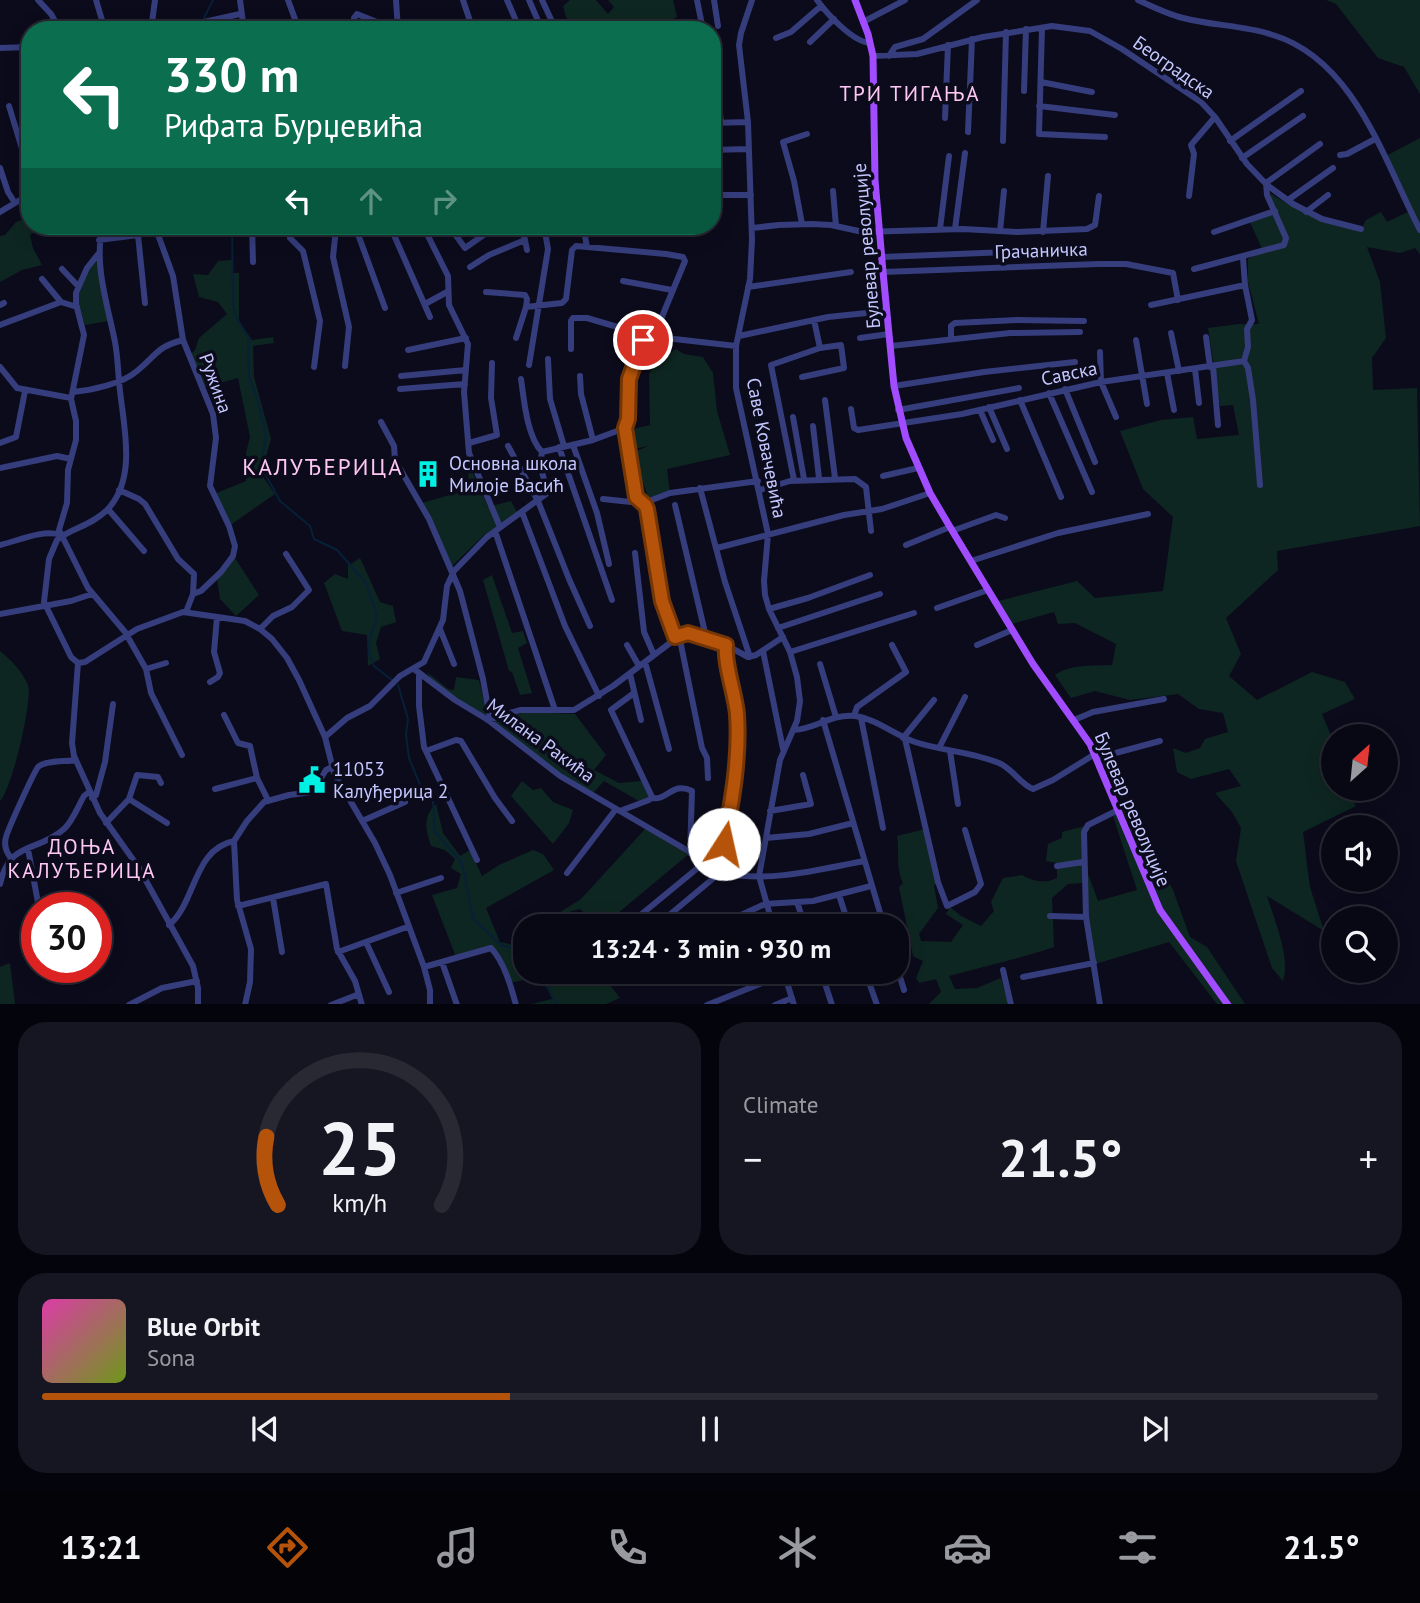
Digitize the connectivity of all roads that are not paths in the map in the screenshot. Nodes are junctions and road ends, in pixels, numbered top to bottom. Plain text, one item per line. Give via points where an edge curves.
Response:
1 (96, 0) edge
2 (155, 0) edge
3 (240, 0) edge
4 (288, 0) edge
5 (396, 0) edge
6 (463, 0) edge
7 (507, 0) edge
8 (529, 0) edge
9 (542, 0) edge
10 (697, 0) edge
11 (714, 0) edge
12 (752, 0) edge
13 (855, 0) edge
14 (905, 0) edge
15 (977, 0) edge
16 (1138, 0) edge
17 (40, 1) edge
18 (819, 3) edge
19 (240, 14) junction
20 (834, 19) junction
21 (54, 21) edge
22 (102, 21) edge
23 (152, 21) edge
24 (208, 21) edge
25 (242, 21) edge
26 (296, 21) edge
27 (354, 21) edge
28 (374, 21) edge
29 (397, 21) edge
30 (470, 21) edge
31 (516, 21) edge
32 (538, 21) edge
33 (552, 21) edge
34 (701, 21) edge
35 (717, 21) edge
36 (863, 22) junction
37 (1042, 27) junction
38 (1026, 29) junction
39 (1006, 32) junction
40 (776, 38) dead end
41 (972, 39) junction
42 (810, 42) dead end
43 (870, 43) junction
44 (904, 45) junction
45 (948, 45) junction
46 (21, 47) edge
47 (0, 48) edge
48 (889, 56) junction
49 (905, 56) junction
50 (873, 60) junction
51 (1041, 82) junction
52 (1024, 91) dead end
53 (1300, 91) dead end
54 (1092, 92) dead end
55 (9, 106) dead end
56 (1039, 106) junction
57 (1115, 115) dead end
58 (1303, 116) dead end
59 (1215, 117) junction
60 (945, 118) dead end
61 (721, 122) edge
62 (748, 122) junction
63 (968, 132) dead end
64 (807, 134) dead end
65 (1105, 137) dead end
66 (1375, 139) junction
67 (1003, 141) dead end
68 (1230, 141) junction
69 (1320, 144) dead end
70 (21, 145) edge
71 (748, 149) junction
72 (721, 150) edge
73 (965, 153) dead end
74 (1340, 155) dead end
75 (949, 156) dead end
76 (1242, 158) junction
77 (0, 168) edge
78 (1334, 168) dead end
79 (1048, 176) dead end
80 (1266, 183) junction
81 (833, 191) dead end
82 (1004, 191) dead end
83 (721, 195) edge
84 (751, 195) junction
85 (1328, 195) dead end
86 (1099, 196) dead end
87 (1189, 196) dead end
88 (21, 199) edge
89 (1288, 200) junction
90 (15, 203) junction
91 (1275, 211) junction
92 (0, 212) edge
93 (1306, 212) junction
94 (802, 224) junction
95 (836, 226) junction
96 (752, 228) junction
97 (940, 229) junction
98 (956, 229) junction
99 (1361, 229) dead end
100 (1420, 230) edge
101 (879, 231) junction
102 (1000, 231) junction
103 (1043, 232) junction
104 (1214, 232) dead end
105 (100, 235) edge
106 (138, 235) joint
107 (158, 235) edge
108 (252, 235) edge
109 (290, 235) edge
110 (334, 235) edge
111 (358, 235) edge
112 (394, 235) edge
113 (428, 235) edge
114 (456, 235) edge
115 (484, 235) edge
116 (524, 235) edge
117 (546, 235) edge
118 (585, 235) edge
119 (99, 240) junction
120 (525, 240) junction
121 (587, 247) junction
122 (527, 250) dead end
123 (1008, 252) dead end
124 (99, 253) junction
125 (881, 257) junction
126 (1243, 258) junction
127 (253, 262) dead end
128 (470, 267) dead end
129 (62, 269) dead end
130 (1194, 269) dead end
131 (851, 272) dead end
132 (883, 272) junction
133 (41, 279) dead end
134 (624, 281) dead end
135 (1245, 285) junction
136 (78, 286) junction
137 (748, 287) junction
138 (672, 290) junction
139 (447, 292) junction
140 (486, 292) dead end
141 (1178, 300) junction
142 (61, 302) junction
143 (145, 303) dead end
144 (425, 304) junction
145 (539, 305) junction
146 (1152, 305) dead end
147 (76, 307) junction
148 (526, 307) junction
149 (385, 308) dead end
150 (886, 311) junction
151 (430, 317) dead end
152 (814, 320) junction
153 (1084, 321) dead end
154 (0, 325) edge
155 (1080, 332) dead end
156 (1171, 333) dead end
157 (889, 334) junction
158 (651, 336) junction
159 (739, 336) junction
160 (1206, 337) dead end
161 (466, 338) junction
162 (516, 338) dead end
163 (860, 338) dead end
164 (951, 338) junction
165 (183, 340) junction
166 (1136, 340) dead end
167 (736, 346) junction
168 (891, 346) junction
169 (820, 348) junction
170 (571, 349) dead end
171 (408, 350) dead end
172 (1100, 352) dead end
173 (548, 359) dead end
174 (1244, 361) junction
175 (1075, 362) dead end
176 (492, 363) dead end
177 (529, 365) dead end
178 (345, 366) dead end
179 (1211, 366) junction
180 (0, 367) edge
181 (314, 367) dead end
182 (1195, 369) junction
183 (466, 370) junction
184 (1179, 371) junction
185 (1167, 373) junction
186 (401, 376) dead end
187 (580, 376) dead end
188 (1142, 376) junction
189 (802, 377) dead end
190 (521, 379) dead end
191 (119, 380) junction
192 (1101, 382) junction
193 (465, 384) junction
194 (894, 386) junction
195 (1019, 388) dead end
196 (400, 389) dead end
197 (1065, 389) junction
198 (25, 391) junction
199 (1049, 393) junction
200 (72, 395) junction
201 (825, 400) dead end
202 (1020, 400) junction
203 (1199, 403) dead end
204 (1147, 404) dead end
205 (989, 407) junction
206 (851, 408) dead end
207 (898, 410) junction
208 (980, 410) junction
209 (1174, 410) dead end
210 (1116, 416) dead end
211 (793, 417) dead end
212 (381, 422) dead end
213 (901, 425) junction
214 (1218, 425) dead end
215 (813, 426) dead end
216 (625, 428) junction
217 (593, 440) junction
218 (993, 440) dead end
219 (0, 443) edge
220 (469, 443) junction
221 (573, 445) junction
222 (508, 446) dead end
223 (562, 447) junction
224 (1007, 449) dead end
225 (542, 452) junction
226 (71, 459) junction
227 (1095, 461) dead end
228 (0, 468) edge
229 (918, 468) junction
230 (883, 476) dead end
231 (819, 478) junction
232 (835, 478) junction
233 (794, 480) junction
234 (804, 480) junction
235 (758, 481) junction
236 (1260, 485) dead end
237 (700, 488) junction
238 (119, 490) junction
239 (760, 490) junction
240 (1092, 492) dead end
241 (930, 494) junction
242 (1061, 498) dead end
243 (603, 499) dead end
244 (637, 499) junction
245 (538, 501) junction
246 (644, 503) junction
247 (675, 505) dead end
248 (108, 509) junction
249 (869, 511) junction
250 (522, 512) junction
251 (1147, 514) dead end
252 (1005, 518) dead end
253 (498, 529) junction
254 (951, 529) junction
255 (871, 531) dead end
256 (768, 534) junction
257 (62, 536) junction
258 (0, 545) edge
259 (906, 545) dead end
260 (717, 548) junction
261 (144, 551) dead end
262 (635, 553) dead end
263 (286, 554) dead end
264 (971, 561) junction
265 (609, 564) dead end
266 (452, 573) junction
267 (870, 575) dead end
268 (988, 590) junction
269 (92, 594) junction
270 (193, 594) junction
271 (880, 594) dead end
272 (612, 600) dead end
273 (45, 606) junction
274 (937, 608) dead end
275 (769, 609) junction
276 (186, 611) junction
277 (0, 614) edge
278 (914, 614) dead end
279 (217, 617) junction
280 (590, 626) dead end
281 (779, 628) junction
282 (260, 629) junction
283 (439, 629) junction
284 (1012, 629) junction
285 (127, 635) junction
286 (677, 636) junction
287 (783, 637) junction
288 (707, 641) junction
289 (627, 645) dead end
290 (726, 645) junction
291 (892, 645) dead end
292 (977, 645) dead end
293 (763, 651) junction
294 (790, 652) junction
295 (654, 655) junction
296 (750, 657) junction
297 (78, 663) junction
298 (166, 663) dead end
299 (454, 664) dead end
300 (642, 664) junction
301 (820, 664) dead end
302 (146, 668) junction
303 (417, 671) junction
304 (630, 674) junction
305 (210, 682) dead end
306 (634, 693) junction
307 (599, 696) junction
308 (965, 697) dead end
309 (1164, 699) dead end
310 (934, 700) dead end
311 (113, 704) dead end
312 (555, 710) junction
313 (224, 715) dead end
314 (836, 717) junction
315 (858, 717) junction
316 (489, 719) junction
317 (641, 720) dead end
318 (823, 720) junction
319 (1074, 720) junction
320 (793, 730) junction
321 (325, 737) junction
322 (904, 738) junction
323 (1160, 741) dead end
324 (783, 748) junction
325 (939, 748) junction
326 (669, 749) dead end
327 (426, 751) junction
328 (950, 751) junction
329 (182, 755) dead end
330 (1096, 756) junction
331 (76, 760) junction
332 (332, 767) junction
333 (803, 775) dead end
334 (257, 778) junction
335 (708, 778) dead end
336 (161, 783) dead end
337 (215, 789) dead end
338 (90, 795) junction
339 (652, 797) junction
340 (129, 799) junction
341 (268, 800) junction
342 (405, 802) dead end
343 (958, 804) dead end
344 (618, 810) junction
345 (1118, 810) junction
346 (770, 811) junction
347 (362, 821) junction
348 (512, 821) dead end
349 (167, 823) dead end
350 (853, 823) junction
351 (106, 824) junction
352 (883, 828) dead end
353 (965, 830) dead end
354 (766, 838) junction
355 (234, 841) junction
356 (28, 849) junction
357 (690, 853) junction
358 (477, 860) dead end
359 (864, 860) junction
360 (6, 862) edge
361 (705, 862) junction
362 (1083, 862) junction
363 (1057, 866) dead end
364 (721, 870) junction
365 (567, 873) dead end
366 (759, 876) junction
367 (440, 878) dead end
368 (0, 884) edge
369 (871, 886) junction
370 (35, 892) edge
371 (396, 893) junction
372 (839, 895) junction
373 (273, 898) junction
374 (797, 902) junction
375 (769, 904) junction
376 (238, 906) junction
377 (642, 914) edge
378 (671, 914) edge
379 (745, 914) edge
380 (771, 914) edge
381 (801, 914) edge
382 (845, 914) edge
383 (880, 914) edge
384 (1049, 916) dead end
385 (1086, 917) junction
386 (169, 925) junction
387 (407, 927) junction
388 (366, 942) junction
389 (282, 952) dead end
390 (338, 952) junction
391 (442, 962) junction
392 (1094, 963) junction
393 (424, 967) junction
394 (1003, 970) dead end
395 (1023, 977) dead end
396 (197, 981) junction
397 (757, 984) edge
398 (788, 984) edge
399 (825, 984) edge
400 (870, 984) edge
401 (902, 984) edge
402 (904, 990) dead end
403 (389, 992) dead end
404 (359, 994) junction
405 (793, 1001) edge
406 (1010, 1002) edge
407 (129, 1004) edge
408 (198, 1004) edge
409 (246, 1004) edge
410 (331, 1004) edge
411 (362, 1004) edge
412 (430, 1004) edge
413 (457, 1004) edge
414 (516, 1004) edge
415 (707, 1004) edge
416 (775, 1004) edge
417 (832, 1004) edge
418 (877, 1004) edge
419 (1100, 1004) edge
420 (1228, 1004) edge

1 - 22 street
2 - 23 street
3 - 19 street
4 - 26 street
5 - 29 street
6 - 30 street
7 - 31 street
8 - 32 street
9 - 33 street
10 - 34 street
11 - 35 street
12 - 62 street, Саве Ковачевића via 739,45
13 - 36 main road, Булевар револуције
14 - 36 street
15 - 44 street via 932,34
16 - 66 street via 1180,18 1256,30 1297,46 1338,79
17 - 21 street
18 - 20 street
18 - 40 street via 791,32
19 - 24 street
19 - 25 street
20 - 42 street
20 - 43 street via 858,40
27 - 28 street via 357,15
36 - 43 main road, Булевар револуције
37 - 38 street, Београдска
37 - 51 street
37 - 59 street, Београдска via 1072,27 1098,35 1182,89
38 - 39 street, Београдска
38 - 52 street
39 - 41 street, Београдска
39 - 67 street
41 - 45 street, Београдска
41 - 63 street
43 - 50 main road, Булевар револуције
44 - 48 street via 893,48
44 - 49 street
45 - 49 street, Београдска
45 - 60 street
46 - 47 street
48 - 49 street, Београдска
48 - 50 street, Београдска
50 - 101 main road, Булевар револуције
51 - 54 street
51 - 56 street
53 - 68 street
55 - 70 street
56 - 57 street
56 - 65 street via 1040,135
58 - 76 street
59 - 68 street, Београдска
59 - 87 street via 1191,145
61 - 62 street
62 - 71 street, Саве Ковачевића
64 - 94 street via 783,142
66 - 74 street
66 - 100 street
68 - 76 street, Београдска
69 - 80 street
71 - 72 street
71 - 84 street, Саве Ковачевића
73 - 98 street
75 - 97 street
76 - 80 street, Београдска
77 - 90 street
78 - 89 street
79 - 103 street
80 - 89 street, Београдска
80 - 91 street
81 - 95 street
82 - 102 street
83 - 84 street
84 - 96 street, Саве Ковачевића
85 - 93 street
86 - 103 street via 1094,227
88 - 90 street
89 - 93 street, Београдска
90 - 92 street
91 - 104 street
91 - 126 street via 1286,238 1284,244
93 - 99 street, Београдска
94 - 95 street
94 - 96 street
95 - 101 street
96 - 137 street, Саве Ковачевића
97 - 98 street
97 - 101 street
98 - 102 street
101 - 125 main road, Булевар револуције
102 - 103 street
105 - 119 street
106 - 119 street
106 - 143 street
107 - 165 street, Ружина via 173,276
108 - 127 street
109 - 181 street via 303,251 320,321
110 - 178 street via 333,257 349,327
111 - 149 street
112 - 144 street
113 - 139 street via 448,276
114 - 115 street via 465,248
116 - 120 street
117 - 145 street via 548,249
118 - 121 street
119 - 124 street
120 - 122 street
120 - 128 street
121 - 138 street via 684,258
121 - 145 street via 572,250 565,300
123 - 125 street
124 - 136 street
124 - 191 street
125 - 132 main road, Булевар револуције
126 - 130 street
126 - 135 street
129 - 136 street
131 - 137 street
132 - 141 street, Грачаничка via 1126,264 1173,273
132 - 150 main road, Булевар револуције
133 - 142 street
134 - 138 street
135 - 141 street
135 - 174 street via 1252,320
136 - 147 street
137 - 159 street, Саве Ковачевића
138 - 158 street
139 - 144 street
139 - 161 street via 450,309
140 - 148 street via 525,295
141 - 146 street
142 - 147 street
142 - 154 street
144 - 151 street
145 - 148 street
145 - 177 street
147 - 200 street via 84,335
148 - 162 street
150 - 152 street
150 - 157 main road, Булевар револуције
152 - 159 street
152 - 169 street
153 - 164 street via 955,323
155 - 164 street
156 - 184 street
157 - 163 street
157 - 168 main road, Булевар револуције
158 - 167 street
158 - 170 street via 573,318
158 - 216 street via 640,346 629,379
159 - 167 street, Саве Ковачевића
160 - 179 street
161 - 171 street
161 - 183 street
164 - 168 street
165 - 191 street via 161,348 135,373
165 - 270 street, Ружина via 215,423 210,482 235,546 221,572
166 - 188 street
167 - 235 street, Саве Ковачевића via 737,399
168 - 194 main road, Булевар револуције
169 - 189 street via 841,345 844,368
169 - 233 street via 771,365
172 - 192 street
173 - 223 street via 550,399
174 - 179 street, Савска
174 - 236 street via 1253,400
175 - 194 street
176 - 220 street via 491,398 498,435
179 - 182 street, Савска
179 - 214 street
180 - 198 street via 13,385
182 - 184 street, Савска
182 - 203 street
183 - 186 street
183 - 193 street
184 - 185 street, Савска
185 - 188 street, Савска
185 - 209 street
187 - 217 street
188 - 192 street, Савска
188 - 204 street
190 - 225 street via 526,413
191 - 200 street
191 - 238 street via 126,442
192 - 197 street, Савска
192 - 210 street
193 - 196 street
193 - 220 street
194 - 207 main road, Булевар револуције
195 - 207 street
197 - 199 street, Савска
197 - 227 street
198 - 200 street
198 - 219 street via 16,436
199 - 202 street, Савска
199 - 240 street
200 - 226 street via 76,435
201 - 232 street
202 - 205 street, Савска
202 - 242 street
205 - 208 street, Савска
205 - 224 street
206 - 213 street via 857,430
207 - 213 main road, Булевар револуције
208 - 213 street, Савска
208 - 218 street
211 - 234 street
212 - 266 street
213 - 229 main road, Булевар револуције
215 - 231 street
216 - 217 street
216 - 244 street
217 - 221 street
220 - 253 street via 469,456
221 - 223 street
221 - 265 street
222 - 245 street
223 - 225 street
223 - 272 street
225 - 245 street via 547,491
226 - 228 street via 59,456
226 - 257 street via 59,529
229 - 230 street
229 - 241 main road, Булевар револуције
231 - 232 street
231 - 234 street
232 - 249 street via 855,478 864,484
233 - 234 street
233 - 239 street
235 - 237 street
235 - 239 street, Саве Ковачевића
237 - 246 street
237 - 260 street
238 - 248 street
238 - 270 street via 145,504 178,559 194,575
239 - 256 street, Саве Ковачевића
241 - 249 street
241 - 254 main road, Булевар револуције
243 - 244 street
244 - 246 street
245 - 250 street
245 - 280 street
246 - 286 street via 662,601
247 - 288 street
248 - 257 street via 85,527
248 - 261 street
249 - 255 street
249 - 256 street
250 - 253 street
250 - 307 street via 565,626
251 - 264 street via 1058,533
252 - 254 street via 996,515
253 - 266 street
253 - 312 street
254 - 259 street
254 - 264 main road, Булевар револуције
256 - 260 street
256 - 275 street, Саве Ковачевића via 764,581
257 - 258 street via 52,533
257 - 269 street
257 - 273 street via 49,559
260 - 296 street
262 - 295 street via 644,632
263 - 282 street via 309,590
264 - 268 main road, Булевар револуције
266 - 283 street
266 - 316 street via 467,614
267 - 275 street
268 - 274 street
268 - 284 main road, Булевар револуције
269 - 273 street
269 - 285 street
270 - 276 street, Ружина
271 - 281 street
273 - 277 street
273 - 297 street
275 - 281 street, Саве Ковачевића
276 - 279 street
276 - 285 street
278 - 294 street
279 - 282 street
279 - 305 street via 214,652 220,675
281 - 287 street, Саве Ковачевића
282 - 321 street via 287,658
283 - 299 street
283 - 303 street
284 - 292 street
284 - 319 main road, Булевар револуције
285 - 297 street
285 - 302 street
286 - 288 street via 688,633
286 - 295 street
286 - 335 street
287 - 293 street
287 - 294 street, Саве Ковачевића
288 - 290 street
289 - 300 street
290 - 296 street
290 - 364 street via 736,710 737,762
291 - 315 street via 906,672 857,707
293 - 296 street
293 - 324 street
294 - 320 street, Саве Ковачевића via 800,701
295 - 300 street
297 - 331 street via 72,743
298 - 302 street
300 - 304 street
300 - 326 street
301 - 314 street
302 - 329 street via 151,693
303 - 316 street, Милана Ракића
303 - 321 street via 400,676 370,706
303 - 327 street
304 - 306 street
304 - 307 street
306 - 317 street
306 - 339 street via 611,710
307 - 312 street via 572,711
308 - 325 street
309 - 319 street
310 - 322 street
311 - 338 street via 104,762 96,793
312 - 316 street via 520,710
313 - 334 street via 238,743 250,746
314 - 315 street
314 - 318 street
315 - 322 street
315 - 352 street
316 - 344 street, Милана Ракића via 561,776
318 - 320 street
318 - 350 street
319 - 330 main road, Булевар револуције
320 - 324 street, Саве Ковачевића
321 - 332 street
322 - 325 street
322 - 353 street via 937,882 947,906 981,884
323 - 330 street
324 - 346 street, Саве Ковачевића
325 - 328 street
327 - 348 street via 461,741
327 - 358 street
328 - 330 street via 998,762 1033,789
328 - 343 street
330 - 345 main road, Булевар револуције
331 - 338 street
331 - 360 street via 37,769 6,835
332 - 341 street via 312,792
332 - 347 street
333 - 346 street via 811,804
334 - 337 street
334 - 341 street
336 - 340 street via 154,775 137,775
338 - 351 street
338 - 356 street via 84,796 64,829
339 - 344 street
339 - 357 street via 661,798 676,789 692,791
340 - 349 street
340 - 351 street
341 - 355 street
342 - 347 street
344 - 357 street, Милана Ракића
344 - 365 street
345 - 362 street via 1086,828
345 - 420 main road, Булевар револуције via 1160,910
346 - 354 street, Саве Ковачевића
347 - 371 street
350 - 354 street via 810,834
350 - 359 street
351 - 386 street via 139,868
354 - 366 street, Саве Ковачевића
355 - 376 street
355 - 386 street via 204,861 186,904
356 - 360 street
356 - 370 street
357 - 361 street, Милана Ракића
359 - 366 street, Милана Ракића
359 - 369 street
360 - 368 street
361 - 364 street, Милана Ракића
361 - 377 street
362 - 363 street
362 - 385 street
364 - 366 street, Милана Ракића
364 - 378 street
366 - 375 street
367 - 371 street
369 - 372 street
369 - 383 street
371 - 387 street
372 - 374 street
372 - 382 street
373 - 376 street
373 - 389 street
373 - 390 street via 323,884 328,887
374 - 375 street
374 - 381 street
375 - 379 street
375 - 380 street
376 - 409 street via 251,948
384 - 385 street
385 - 392 street
386 - 396 street
387 - 388 street
387 - 393 street
388 - 390 street
388 - 403 street
390 - 404 street
391 - 393 street
391 - 413 street
391 - 414 street via 491,948
392 - 395 street
392 - 419 street
393 - 412 street
394 - 406 street
396 - 407 street via 162,988
396 - 408 street
397 - 415 street
398 - 405 street
399 - 417 street
400 - 418 street
401 - 402 street
404 - 410 street
404 - 411 street
405 - 416 street

